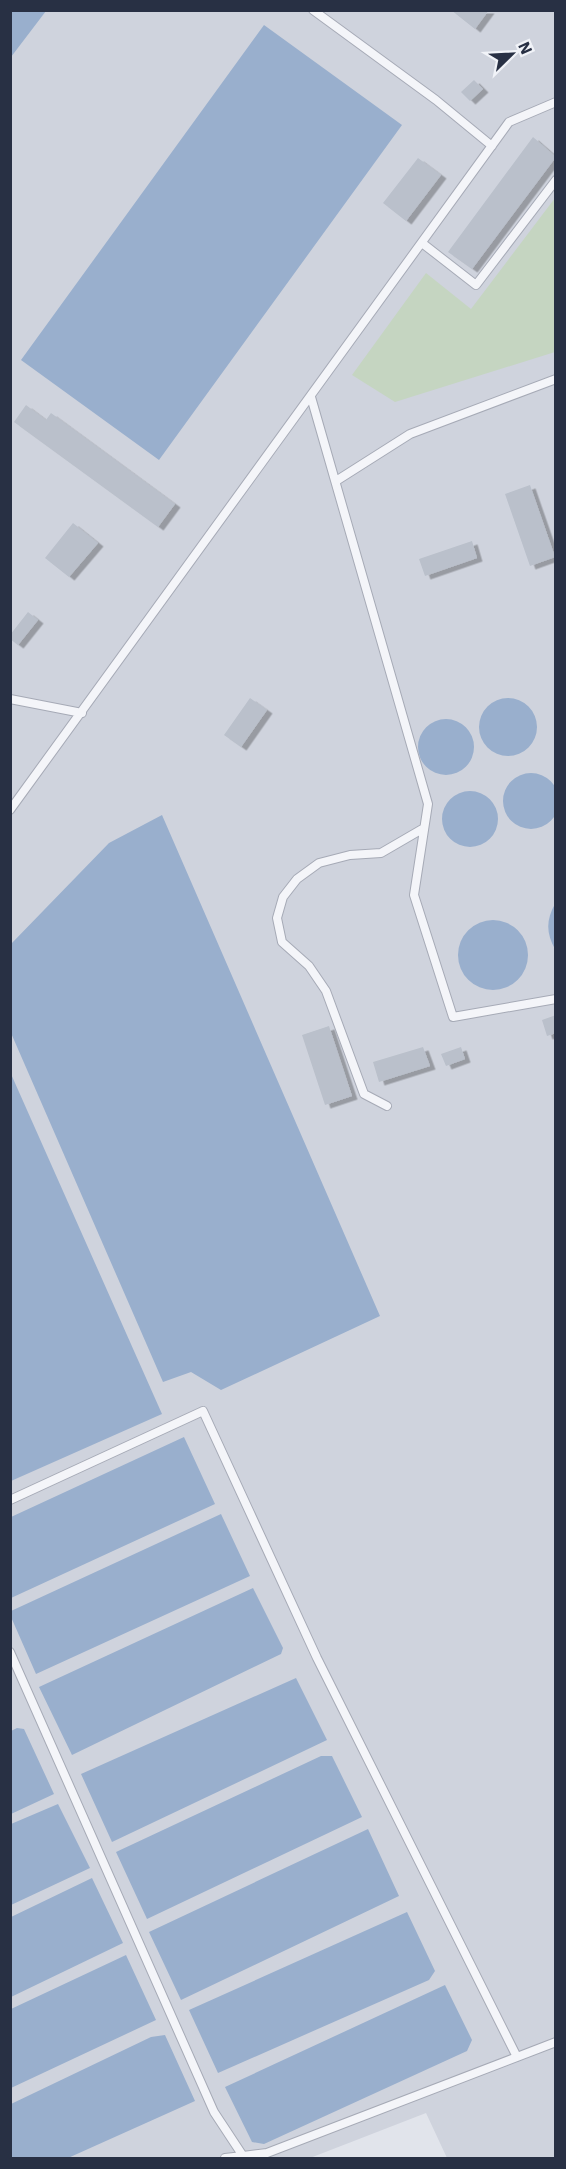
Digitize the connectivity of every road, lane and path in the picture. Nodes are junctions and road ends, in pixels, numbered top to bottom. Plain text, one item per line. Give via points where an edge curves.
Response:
1 (313, 10) edge
2 (555, 102) edge
3 (492, 146) junction
4 (555, 180) edge
5 (422, 243) junction
6 (555, 379) edge
7 (311, 397) junction
8 (336, 481) junction
9 (10, 699) edge
10 (81, 713) junction
11 (10, 810) edge
12 (424, 828) junction
13 (555, 999) edge
14 (387, 1106) dead end
15 (10, 1500) edge
16 (10, 1652) edge
17 (555, 2042) edge
18 (517, 2057) junction
19 (243, 2156) junction
20 (225, 2158) edge

1 - 3 lane
2 - 3 lane via 509,122
3 - 5 lane
4 - 5 lane via 476,285
5 - 7 lane
6 - 8 lane via 410,434
7 - 8 lane
7 - 10 lane
8 - 12 lane via 428,804
9 - 10 lane
10 - 11 lane
12 - 13 lane via 414,895 453,1017
12 - 14 lane via 381,853 319,863 297,879 283,897 277,918 282,942 309,966 326,991 364,1094
15 - 18 lane via 203,1411 317,1658
16 - 19 lane via 214,2112
17 - 18 lane
18 - 19 lane via 267,2153
19 - 20 lane

